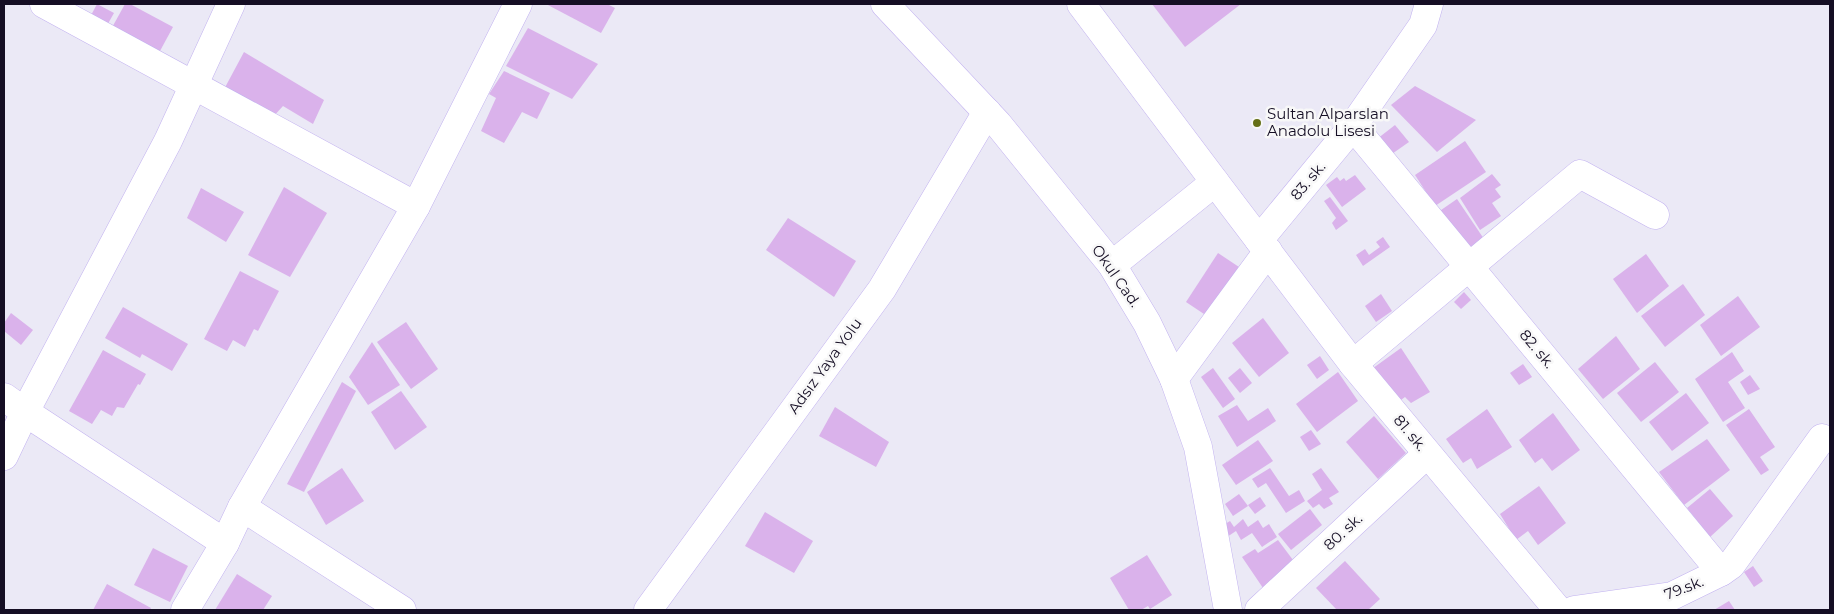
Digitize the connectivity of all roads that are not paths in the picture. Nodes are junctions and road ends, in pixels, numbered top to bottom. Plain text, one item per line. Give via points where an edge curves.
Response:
1 (44, 4) edge
2 (231, 4) edge
3 (518, 4) edge
4 (885, 4) edge
5 (1081, 4) edge
6 (1429, 4) edge
7 (192, 86) junction
8 (987, 112) junction
9 (1353, 126) junction
10 (1215, 182) junction
11 (416, 206) junction
12 (1655, 215) dead end
13 (1264, 246) junction
14 (1112, 265) junction
15 (1468, 266) junction
16 (1353, 364) junction
17 (1174, 379) junction
18 (4, 397) edge
19 (26, 412) junction
20 (1822, 438) dead end
21 (1427, 454) junction
22 (4, 456) edge
23 (242, 507) junction
24 (225, 543) junction
25 (1726, 568) junction
26 (185, 610) edge
27 (402, 610) edge
28 (648, 610) edge
29 (1228, 610) edge
30 (1258, 610) edge
31 (1558, 610) edge
32 (1574, 610) edge

1 - 7 street
2 - 7 street
3 - 11 street
4 - 8 street, Okul Cad.
5 - 10 street, 81. sk.
6 - 9 street, 83. sk. via 1423,25
7 - 11 street
7 - 19 street via 168,141
8 - 14 street, Okul Cad.
8 - 28 street, Adsız Yaya Yolu via 882,289
9 - 13 street, 83. sk.
9 - 15 street, 82. sk.
10 - 13 street, 81. sk.
10 - 14 street
11 - 23 street
12 - 15 street via 1580,174
13 - 16 street, 81. sk.
13 - 17 street, 83. sk.
14 - 17 street, Okul Cad. via 1148,323
15 - 16 street
15 - 25 street, 82. sk.
16 - 21 street, 81. sk.
17 - 29 street, Okul Cad. via 1198,447
18 - 19 street
19 - 22 street
19 - 24 street
20 - 25 street
21 - 30 street, 80. sk.
21 - 31 street, 81. sk.
23 - 24 street
23 - 27 street
24 - 26 street
25 - 32 street, 79.sk. via 1672,596

